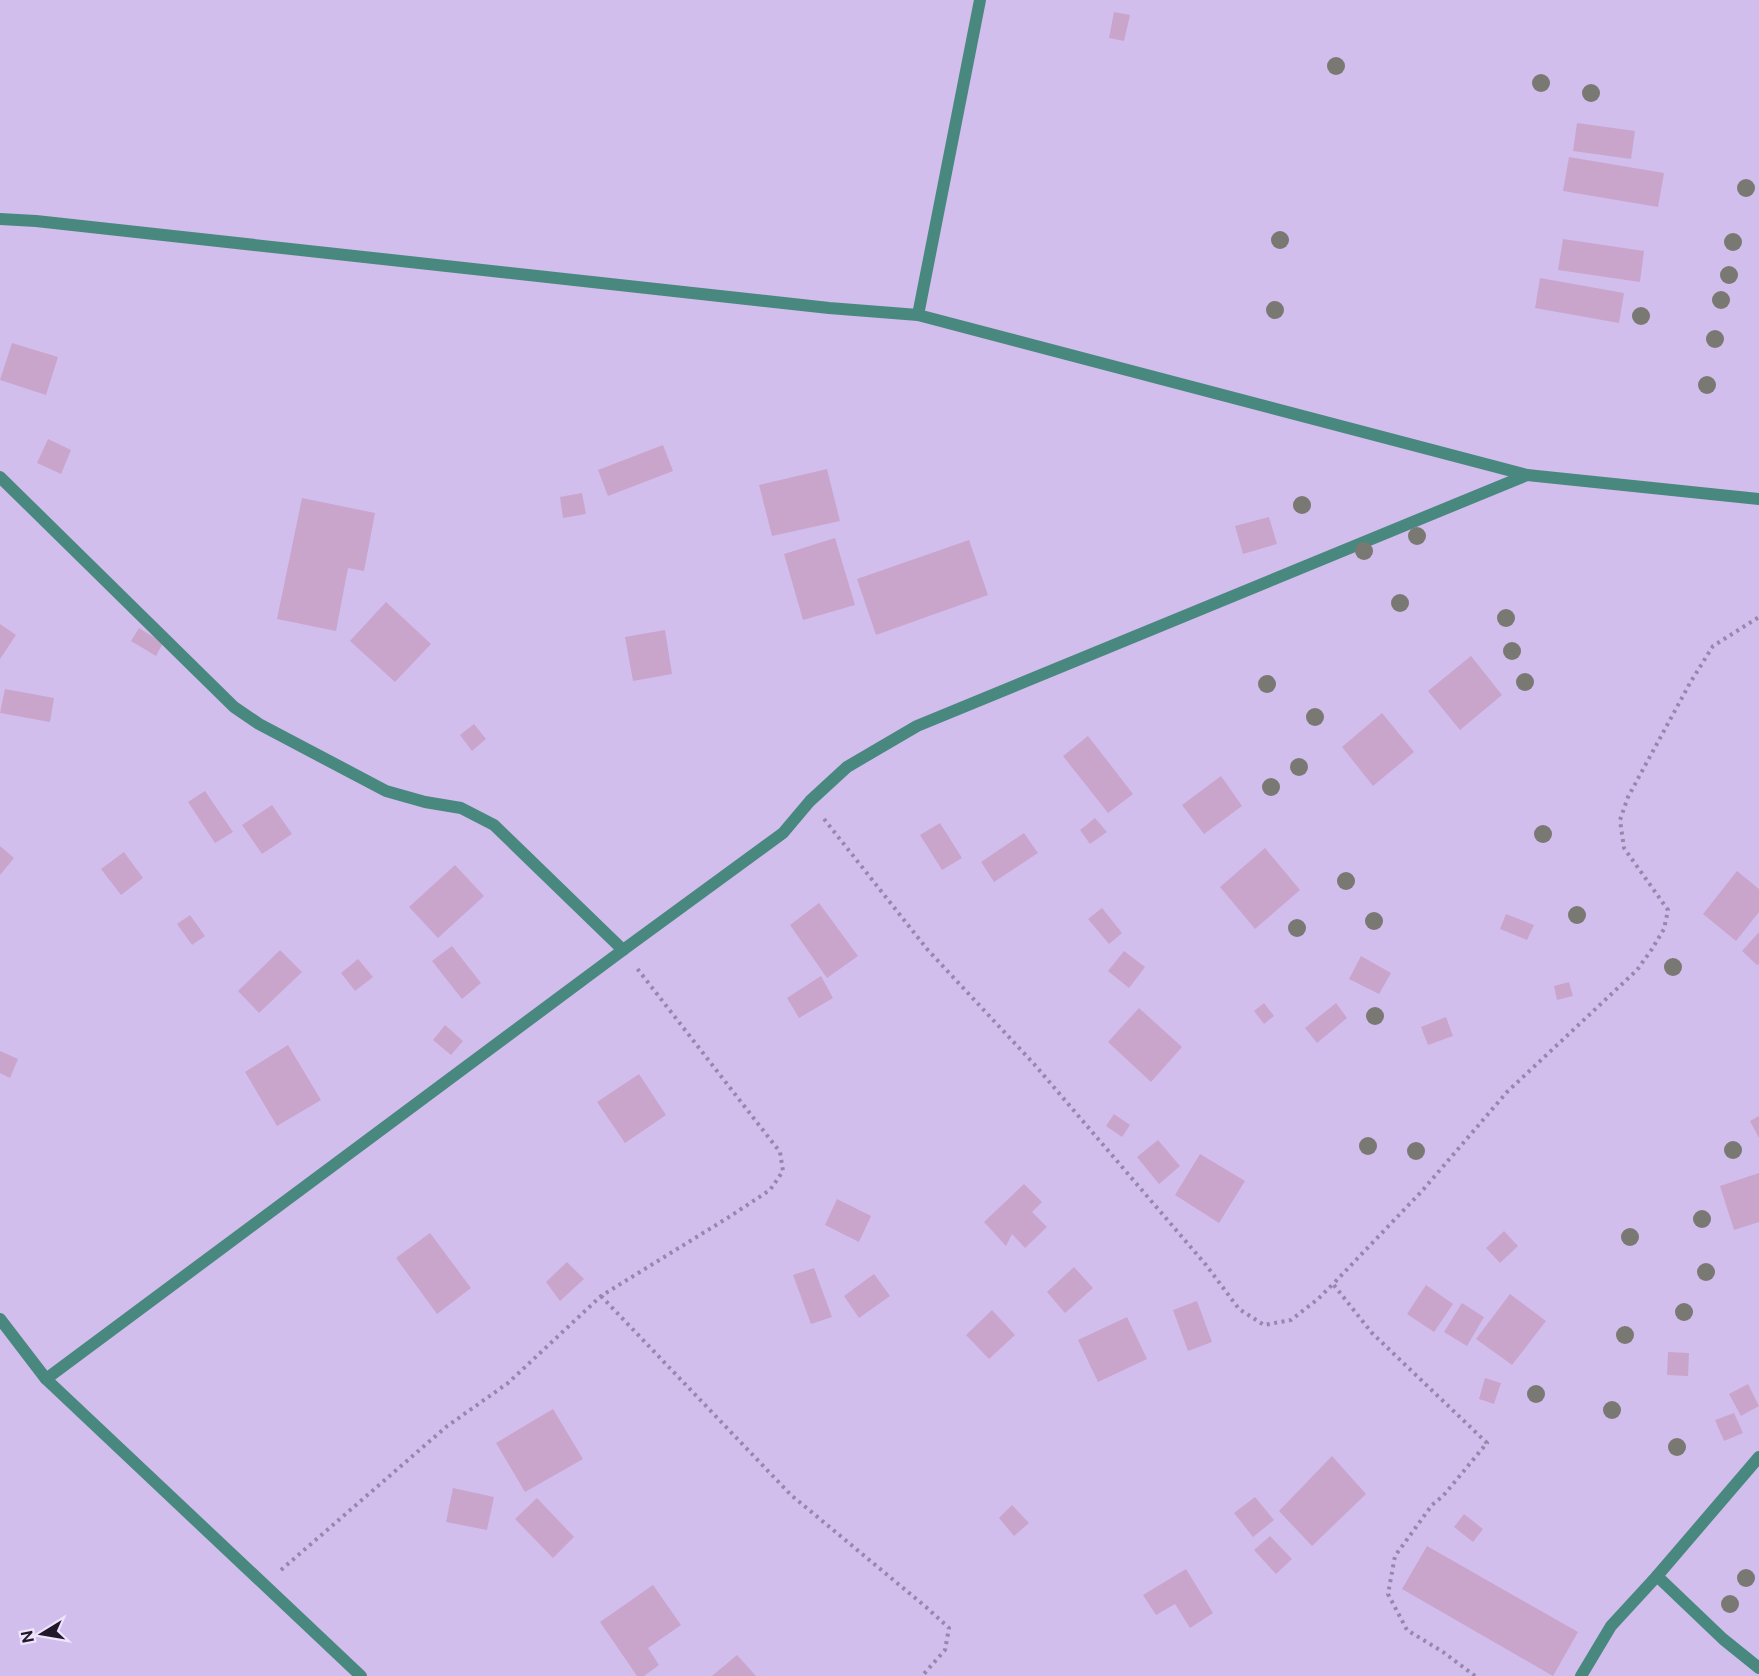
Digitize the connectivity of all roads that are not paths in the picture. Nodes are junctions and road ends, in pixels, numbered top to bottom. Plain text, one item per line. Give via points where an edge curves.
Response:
1 (980, 0) edge
2 (0, 219) edge
3 (918, 315) junction
4 (1527, 475) junction
5 (0, 477) edge
6 (1759, 499) edge
7 (623, 950) junction
8 (0, 1319) edge
9 (46, 1380) junction
10 (1759, 1457) edge
11 (1657, 1576) junction
12 (1759, 1668) edge
13 (361, 1676) edge
14 (1581, 1676) edge

1 - 3 street
2 - 3 street
3 - 4 street
4 - 6 street
4 - 7 street via 917,726 847,767 783,833
5 - 7 street via 234,707 386,791 461,808 494,825
7 - 9 street
8 - 9 street
9 - 13 street
10 - 11 street
11 - 12 street
11 - 14 street via 1611,1626

